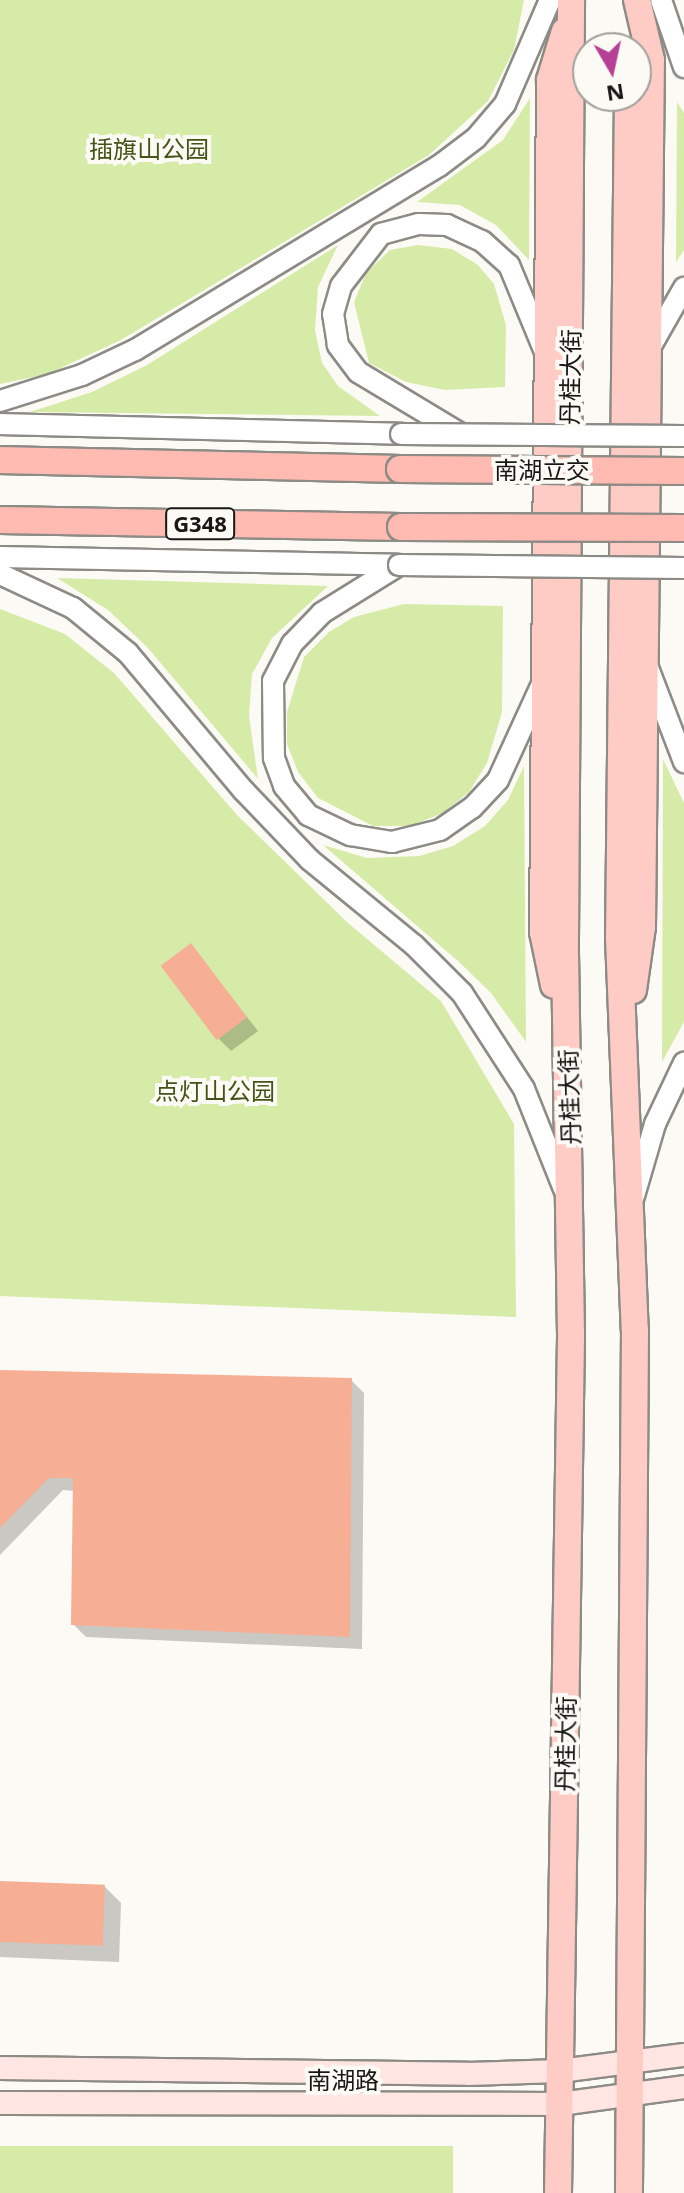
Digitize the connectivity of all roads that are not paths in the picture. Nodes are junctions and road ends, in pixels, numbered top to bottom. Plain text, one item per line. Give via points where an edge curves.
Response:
1 (627, 0) edge
2 (637, 0) edge
3 (661, 0) edge
4 (564, 3) edge
5 (628, 32) edge
6 (684, 67) edge
7 (628, 112) edge
8 (684, 288) edge
9 (648, 351) junction
10 (548, 360) junction
11 (0, 401) edge
12 (0, 424) edge
13 (461, 434) junction
14 (684, 436) edge
15 (0, 460) edge
16 (684, 471) edge
17 (0, 520) edge
18 (684, 528) edge
19 (0, 557) edge
20 (399, 565) junction
21 (684, 568) edge
22 (0, 574) edge
23 (645, 659) junction
24 (545, 675) junction
25 (684, 762) edge
26 (625, 1041) junction
27 (568, 1049) junction
28 (684, 1063) edge
29 (632, 1204) junction
30 (572, 1214) junction
31 (684, 2055) edge
32 (628, 2064) junction
33 (0, 2068) edge
34 (560, 2071) junction
35 (684, 2087) edge
36 (629, 2095) junction
37 (0, 2103) edge
38 (560, 2104) junction
39 (558, 2193) edge
40 (629, 2193) edge

1 - 5 main road
2 - 9 main road via 651,60
3 - 6 street
4 - 10 main road via 550,80
4 - 11 street via 505,104 476,138 439,166 135,350 82,375
4 - 27 main road, 丹桂大街
7 - 26 main road via 619,938
8 - 9 street
9 - 23 main road
10 - 13 street via 509,265 482,241 447,225 419,224 381,234 341,286 333,314 338,345 358,372
10 - 24 main road
12 - 13 street, bridge
13 - 14 street, bridge
15 - 16 highway, 南湖立交, bridge
17 - 18 highway, G348, bridge
19 - 20 street
20 - 21 street, bridge
20 - 24 street via 322,613 292,644 273,681 274,758 284,786 308,815 350,835 392,842 440,830 472,808 498,780
22 - 30 street via 73,608 128,653 234,780 310,860 414,945 462,993 524,1089
23 - 25 street
23 - 26 main road via 642,927
24 - 27 main road via 543,932
26 - 29 main road
27 - 30 main road, 丹桂大街
28 - 29 street via 655,1124
29 - 32 main road
30 - 34 main road, 丹桂大街
31 - 32 main road, 南湖路
32 - 34 main road, 南湖路
32 - 36 main road
33 - 34 main road, 南湖路
34 - 38 main road, 丹桂大街
35 - 36 main road, 南湖路
36 - 38 main road, 南湖路
36 - 40 main road
37 - 38 main road, 南湖路
38 - 39 main road, 丹桂大街

